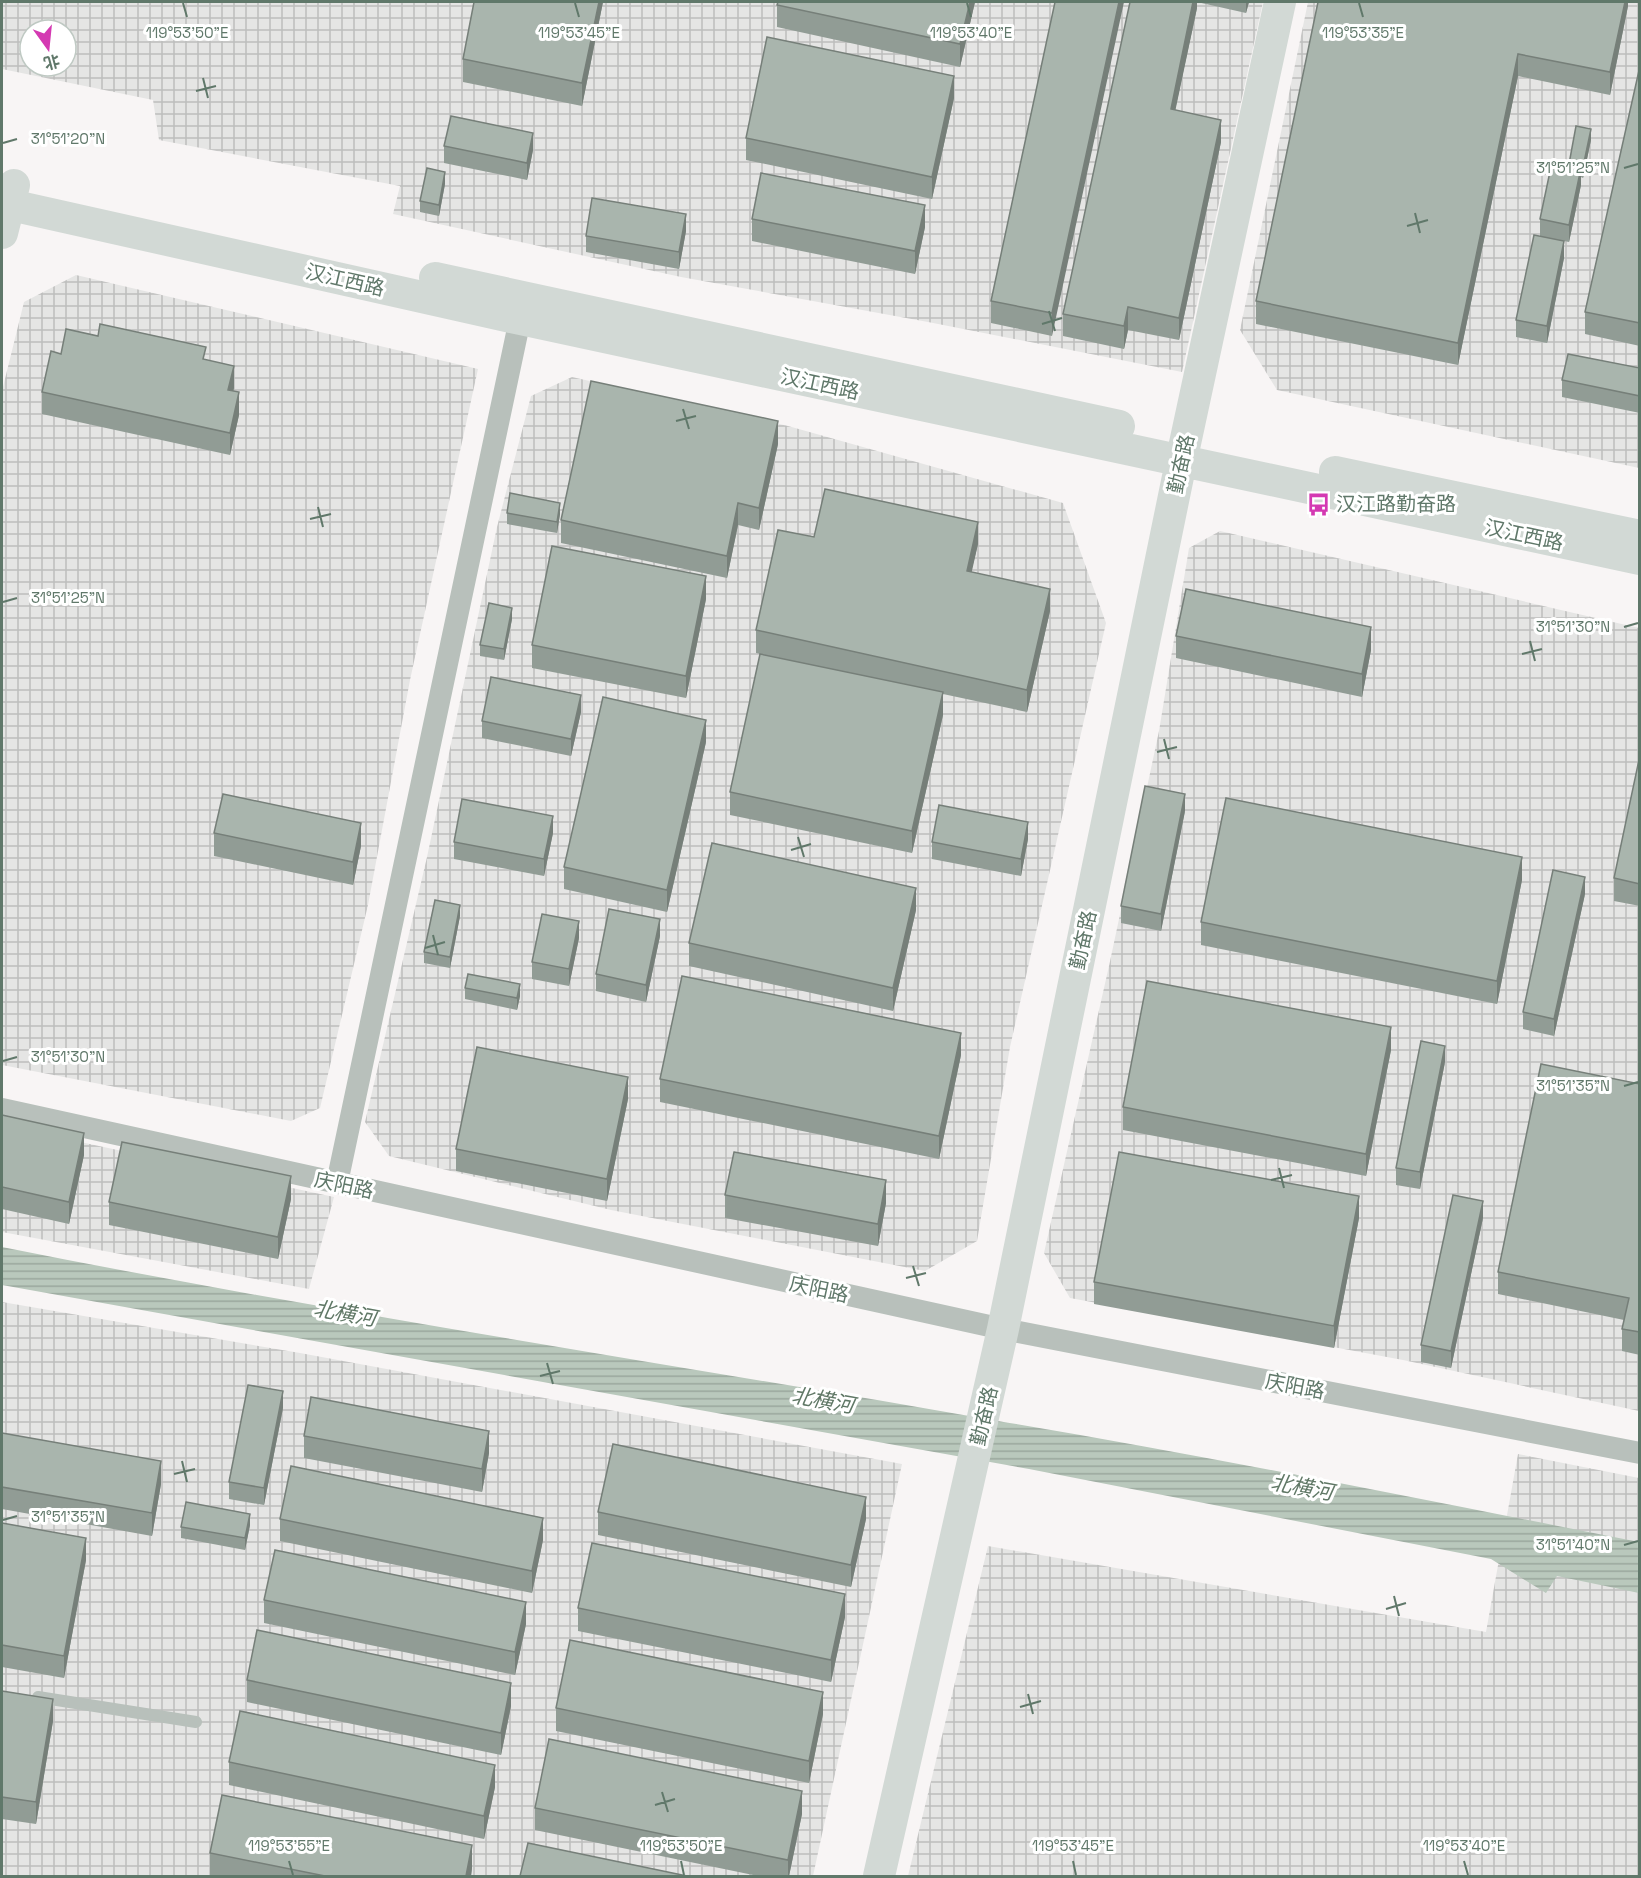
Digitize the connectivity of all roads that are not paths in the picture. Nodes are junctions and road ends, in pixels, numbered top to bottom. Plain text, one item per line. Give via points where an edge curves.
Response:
1 (1280, 2) edge
2 (5, 201) edge
3 (522, 308) junction
4 (1183, 452) junction
5 (1640, 536) edge
6 (1640, 559) edge
7 (2, 1108) edge
8 (337, 1183) junction
9 (1003, 1329) junction
10 (1640, 1453) edge
11 (24, 1695) edge
12 (196, 1722) dead end
13 (879, 1876) edge

1 - 4 main road, 勤奋路
2 - 3 main road, 汉江西路
3 - 4 main road, 汉江西路
3 - 8 street
4 - 5 main road, 汉江西路
4 - 6 main road, 汉江西路
4 - 9 main road, 勤奋路
7 - 8 street, 庆阳路
8 - 9 street, 庆阳路
9 - 10 street, 庆阳路
9 - 13 main road, 勤奋路
11 - 12 lane

